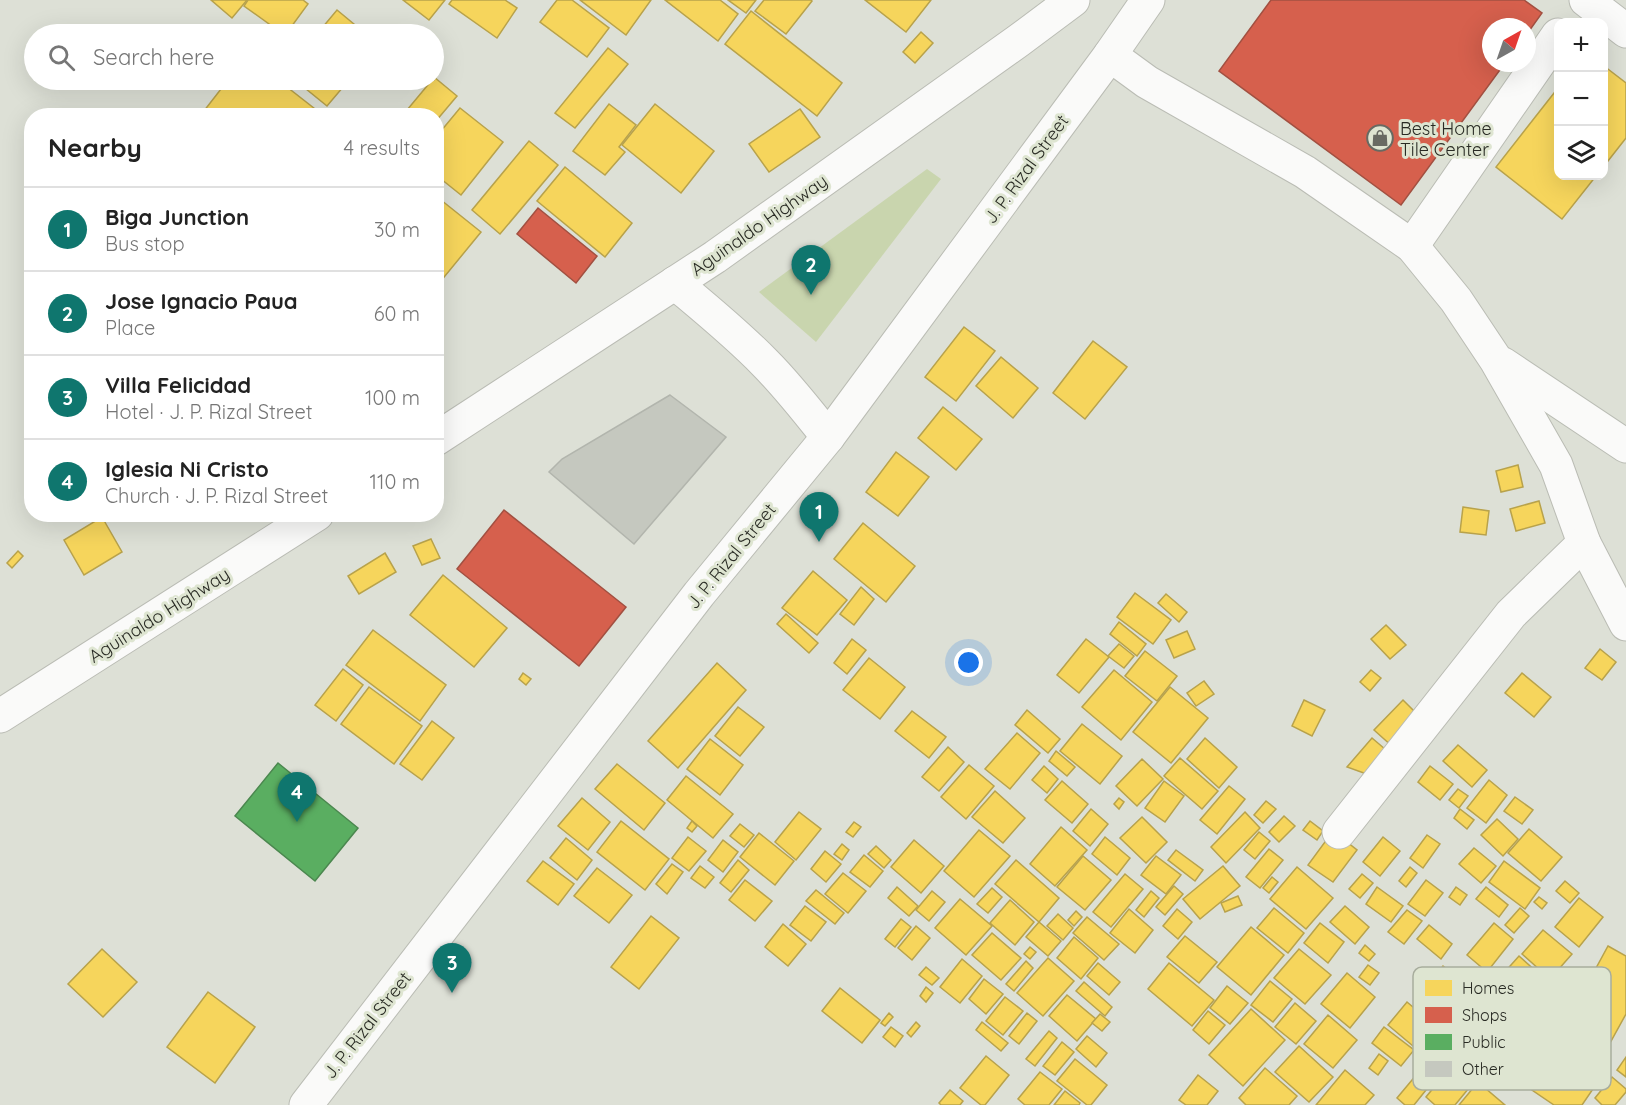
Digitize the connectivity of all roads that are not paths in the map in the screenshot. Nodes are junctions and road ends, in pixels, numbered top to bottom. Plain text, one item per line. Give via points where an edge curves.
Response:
1 (1073, 0) edge
2 (1148, 0) edge
3 (1584, 0) edge
4 (1570, 18) edge
5 (1626, 31) edge
6 (1554, 41) edge
7 (1110, 55) junction
8 (1412, 246) junction
9 (675, 283) junction
10 (1496, 360) junction
11 (444, 434) edge
12 (828, 437) junction
13 (1626, 446) edge
14 (304, 522) edge
15 (1584, 543) junction
16 (1626, 624) edge
17 (0, 716) edge
18 (1339, 832) dead end
19 (306, 1105) edge

1 - 9 main road, Aguinaldo Highway
2 - 7 main road, J. P. Rizal Street
3 - 4 main road
3 - 5 main road
6 - 8 main road
7 - 8 main road via 1147,82 1305,172
7 - 12 main road, J. P. Rizal Street
8 - 10 main road
9 - 11 main road, Aguinaldo Highway
9 - 12 main road via 767,364
10 - 13 main road
10 - 15 main road via 1556,465
12 - 19 main road, J. P. Rizal Street via 699,594
14 - 17 main road, Aguinaldo Highway
15 - 16 main road
15 - 18 main road via 1511,614

